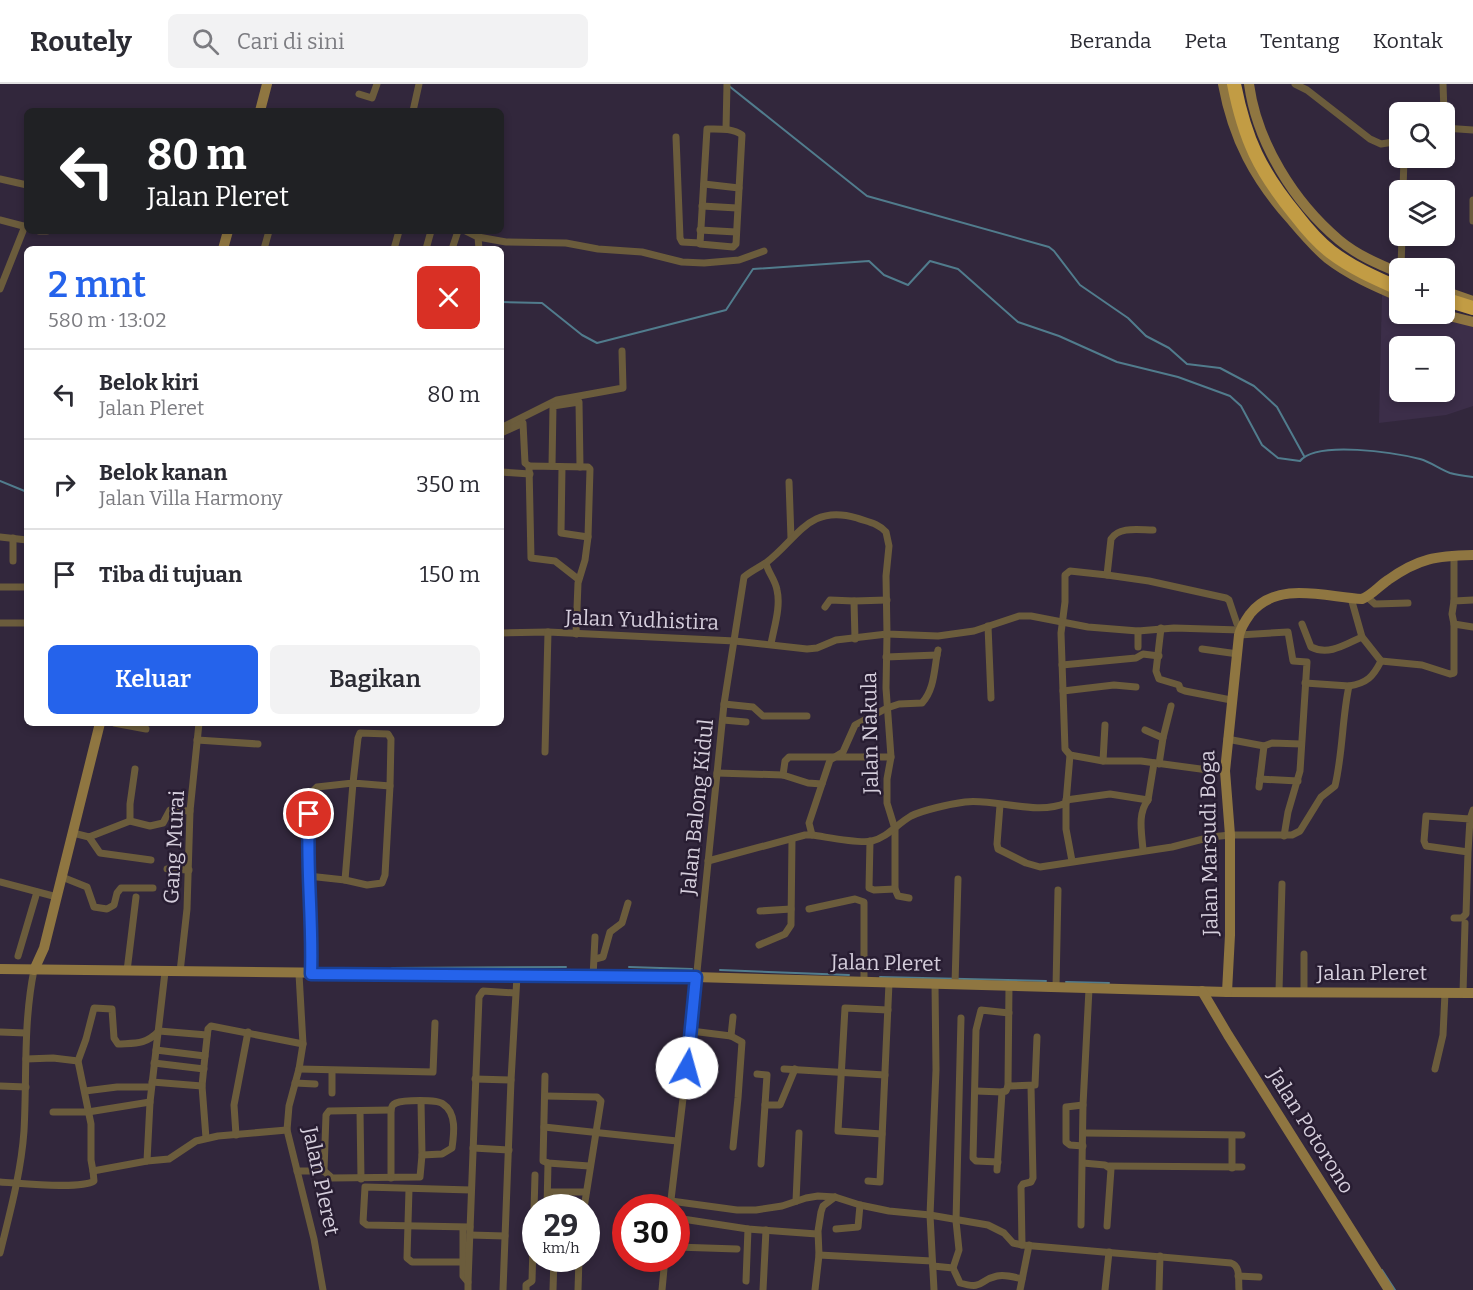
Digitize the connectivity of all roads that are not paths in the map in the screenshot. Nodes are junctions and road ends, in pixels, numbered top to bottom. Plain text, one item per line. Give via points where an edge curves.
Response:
1 (267, 84) edge
2 (377, 84) edge
3 (419, 84) edge
4 (1223, 84) edge
5 (1234, 84) edge
6 (1242, 84) edge
7 (1249, 84) edge
8 (1295, 84) edge
9 (1443, 84) edge
10 (727, 85) edge
11 (359, 94) dead end
12 (1444, 102) edge
13 (261, 108) edge
14 (414, 108) edge
15 (726, 129) junction
16 (1455, 129) edge
17 (1473, 130) edge
18 (676, 137) dead end
19 (1389, 143) edge
20 (0, 180) edge
21 (24, 184) edge
22 (704, 184) junction
23 (739, 188) junction
24 (1473, 200) edge
25 (702, 206) junction
26 (737, 208) junction
27 (0, 220) edge
28 (1473, 221) edge
29 (24, 226) edge
30 (700, 230) junction
31 (24, 232) edge
32 (736, 232) junction
33 (472, 234) edge
34 (478, 237) junction
35 (700, 243) junction
36 (479, 246) edge
37 (764, 250) dead end
38 (1389, 268) edge
39 (1389, 278) edge
40 (1389, 284) edge
41 (0, 289) edge
42 (1389, 292) edge
43 (1455, 295) edge
44 (1473, 301) edge
45 (1455, 302) edge
46 (1473, 308) edge
47 (1455, 311) edge
48 (1473, 317) edge
49 (1455, 318) edge
50 (1473, 322) edge
51 (622, 351) dead end
52 (504, 426) edge
53 (504, 432) edge
54 (552, 466) junction
55 (562, 467) junction
56 (580, 467) junction
57 (530, 470) junction
58 (504, 472) edge
59 (789, 482) dead end
60 (1153, 530) dead end
61 (0, 537) edge
62 (588, 537) junction
63 (13, 538) junction
64 (791, 538) junction
65 (24, 540) edge
66 (1473, 555) edge
67 (1454, 556) junction
68 (13, 561) dead end
69 (766, 562) junction
70 (1107, 575) junction
71 (578, 579) junction
72 (0, 587) edge
73 (24, 587) edge
74 (1367, 597) junction
75 (1351, 598) junction
76 (887, 600) junction
77 (1473, 600) edge
78 (854, 601) junction
79 (1454, 601) junction
80 (1408, 603) dead end
81 (825, 607) dead end
82 (0, 623) edge
83 (24, 623) edge
84 (1062, 623) junction
85 (1302, 624) dead end
86 (1454, 624) junction
87 (988, 626) junction
88 (1473, 627) edge
89 (1161, 628) junction
90 (1241, 629) junction
91 (1138, 631) junction
92 (548, 632) junction
93 (504, 633) edge
94 (576, 634) junction
95 (887, 634) junction
96 (1362, 637) junction
97 (855, 639) junction
98 (735, 640) junction
99 (771, 644) junction
100 (1138, 647) dead end
101 (1202, 649) dead end
102 (1238, 654) junction
103 (1159, 656) junction
104 (886, 657) junction
105 (1381, 661) junction
106 (1062, 665) junction
107 (1305, 683) junction
108 (1349, 686) junction
109 (1136, 687) dead end
110 (1063, 691) junction
111 (991, 698) dead end
112 (1231, 700) junction
113 (724, 704) junction
114 (1172, 706) dead end
115 (887, 708) junction
116 (807, 716) dead end
117 (723, 720) junction
118 (746, 722) dead end
119 (1105, 725) dead end
120 (99, 726) edge
121 (130, 726) edge
122 (199, 726) edge
123 (146, 729) dead end
124 (1145, 730) dead end
125 (1163, 738) junction
126 (1227, 739) junction
127 (197, 740) junction
128 (258, 744) dead end
129 (1301, 744) junction
130 (1264, 746) junction
131 (545, 752) dead end
132 (1070, 755) junction
133 (834, 756) junction
134 (891, 757) junction
135 (1103, 761) junction
136 (1157, 763) junction
137 (135, 769) dead end
138 (1225, 771) junction
139 (717, 773) junction
140 (783, 775) junction
141 (1298, 781) junction
142 (353, 783) junction
143 (822, 783) junction
144 (390, 786) junction
145 (1148, 800) junction
146 (1066, 802) junction
147 (1000, 804) junction
148 (1473, 810) edge
149 (190, 811) junction
150 (1470, 819) junction
151 (130, 821) junction
152 (895, 829) junction
153 (73, 833) junction
154 (812, 835) junction
155 (1230, 835) junction
156 (1284, 836) junction
157 (89, 837) junction
158 (792, 839) junction
159 (870, 841) junction
160 (1143, 850) junction
161 (1468, 852) junction
162 (151, 860) dead end
163 (708, 861) junction
164 (1071, 861) junction
165 (167, 869) dead end
166 (189, 870) junction
167 (308, 876) junction
168 (62, 877) junction
169 (958, 879) dead end
170 (345, 880) junction
171 (0, 882) edge
172 (1282, 884) dead end
173 (153, 888) dead end
174 (895, 889) junction
175 (1058, 890) dead end
176 (37, 892) junction
177 (57, 897) junction
178 (136, 897) dead end
179 (909, 898) dead end
180 (628, 903) dead end
181 (791, 909) junction
182 (809, 909) dead end
183 (760, 911) dead end
184 (1465, 918) edge
185 (595, 937) dead end
186 (759, 945) dead end
187 (1304, 954) dead end
188 (18, 956) dead end
189 (595, 959) junction
190 (0, 969) edge
191 (34, 970) junction
192 (127, 971) junction
193 (165, 972) junction
194 (180, 972) junction
195 (299, 974) junction
196 (311, 974) junction
197 (517, 976) junction
198 (593, 977) junction
199 (696, 977) junction
200 (864, 982) junction
201 (890, 983) junction
202 (935, 984) junction
203 (955, 984) junction
204 (1009, 986) junction
205 (1056, 987) junction
206 (1089, 989) junction
207 (1202, 991) junction
208 (1279, 991) junction
209 (1227, 992) junction
210 (1304, 992) junction
211 (515, 993) junction
212 (1445, 993) junction
213 (1468, 993) edge
214 (888, 1010) junction
215 (1009, 1013) junction
216 (733, 1017) dead end
217 (961, 1018) dead end
218 (435, 1023) dead end
219 (159, 1031) junction
220 (691, 1031) junction
221 (0, 1032) edge
222 (248, 1032) junction
223 (26, 1033) junction
224 (207, 1035) junction
225 (731, 1036) junction
226 (1037, 1037) dead end
227 (303, 1044) junction
228 (156, 1050) junction
229 (205, 1056) junction
230 (26, 1059) junction
231 (78, 1061) junction
232 (154, 1063) junction
233 (687, 1068) junction
234 (204, 1069) junction
235 (299, 1069) junction
236 (709, 1069) dead end
237 (784, 1069) dead end
238 (1435, 1069) dead end
239 (795, 1070) junction
240 (332, 1071) junction
241 (841, 1073) junction
242 (757, 1074) dead end
243 (885, 1075) junction
244 (545, 1076) dead end
245 (475, 1079) junction
246 (511, 1080) junction
247 (294, 1083) junction
248 (151, 1084) junction
249 (315, 1084) dead end
250 (0, 1086) edge
251 (202, 1086) junction
252 (1008, 1086) junction
253 (1031, 1086) junction
254 (26, 1087) junction
255 (85, 1091) junction
256 (976, 1091) junction
257 (1002, 1092) junction
258 (332, 1093) dead end
259 (545, 1096) junction
260 (421, 1101) junction
261 (150, 1102) junction
262 (765, 1105) junction
263 (1083, 1105) junction
264 (391, 1110) junction
265 (360, 1111) junction
266 (53, 1112) dead end
267 (88, 1112) junction
268 (544, 1127) junction
269 (287, 1130) junction
270 (596, 1131) junction
271 (799, 1133) dead end
272 (1084, 1133) junction
273 (882, 1134) junction
274 (236, 1135) junction
275 (1242, 1135) dead end
276 (1232, 1136) junction
277 (206, 1138) junction
278 (677, 1141) junction
279 (1083, 1146) junction
280 (733, 1147) dead end
281 (472, 1148) junction
282 (509, 1150) junction
283 (422, 1155) junction
284 (147, 1161) junction
285 (998, 1162) junction
286 (548, 1163) junction
287 (1083, 1163) junction
288 (761, 1164) dead end
289 (590, 1166) junction
290 (1108, 1166) junction
291 (1242, 1167) dead end
292 (1232, 1168) junction
293 (998, 1170) dead end
294 (93, 1171) junction
295 (324, 1171) junction
296 (297, 1172) junction
297 (535, 1175) dead end
298 (391, 1178) junction
299 (361, 1179) junction
300 (868, 1181) dead end
301 (0, 1182) edge
302 (18, 1183) junction
303 (409, 1189) junction
304 (471, 1190) junction
305 (548, 1191) joint
306 (586, 1192) joint
307 (535, 1194) edge
308 (671, 1194) edge
309 (835, 1197) junction
310 (796, 1201) junction
311 (860, 1205) junction
312 (690, 1206) edge
313 (930, 1215) junction
314 (690, 1220) edge
315 (956, 1221) junction
316 (1081, 1225) dead end
317 (408, 1226) junction
318 (1107, 1226) dead end
319 (748, 1228) junction
320 (836, 1229) dead end
321 (468, 1230) junction
322 (766, 1230) junction
323 (818, 1234) junction
324 (505, 1236) junction
325 (1026, 1245) junction
326 (690, 1247) edge
327 (737, 1249) dead end
328 (0, 1252) edge
329 (1109, 1252) junction
330 (819, 1255) junction
331 (1160, 1256) junction
332 (463, 1262) junction
333 (933, 1264) junction
334 (953, 1268) junction
335 (533, 1272) edge
336 (554, 1272) edge
337 (579, 1272) edge
338 (664, 1272) edge
339 (1238, 1276) junction
340 (1259, 1277) dead end
341 (1022, 1279) junction
342 (746, 1281) dead end
343 (468, 1286) edge
344 (323, 1290) edge
345 (503, 1290) edge
346 (526, 1290) edge
347 (553, 1290) edge
348 (578, 1290) edge
349 (662, 1290) edge
350 (763, 1290) edge
351 (815, 1290) edge
352 (934, 1290) edge
353 (1020, 1290) edge
354 (1105, 1290) edge
355 (1159, 1290) edge
356 (1239, 1290) edge
357 (1389, 1290) edge

1 - 13 street
2 - 11 street via 372,98
3 - 14 street
4 - 42 street via 1245,154 1272,199 1325,256
5 - 40 highway via 1257,158 1302,223 1329,251
6 - 39 highway via 1259,143 1285,188 1334,243
7 - 38 street via 1267,144 1290,186 1339,240
8 - 19 street via 1370,139
9 - 12 street
10 - 15 street
15 - 22 street via 707,129
15 - 23 street via 742,135
16 - 17 street
18 - 35 street via 680,238 685,243
20 - 21 street
22 - 23 street
22 - 25 street
23 - 26 street
24 - 28 street
25 - 26 street
25 - 30 street
26 - 32 street
27 - 29 street
30 - 32 street
30 - 35 street
31 - 41 street
32 - 35 street via 733,247
33 - 34 street
34 - 36 street
34 - 37 street via 506,242 566,243 704,263 739,260
43 - 44 street
45 - 46 highway
47 - 48 highway
49 - 50 street
51 - 52 street via 623,388 556,400
53 - 57 street via 523,423 525,463
54 - 55 street
54 - 56 street via 553,406 579,402
54 - 57 street
55 - 56 street
55 - 62 street via 561,533
56 - 62 street via 590,469
57 - 58 street
57 - 71 street via 531,558 555,561
59 - 64 street
60 - 70 street via 1126,530 1114,535
61 - 63 street
62 - 71 street
63 - 65 street
63 - 68 street
64 - 69 street, Jalan Balong Kidul
64 - 76 street, Jalan Nakula via 815,518 828,515 848,516 881,526 888,538
66 - 67 street
67 - 74 street via 1416,562
67 - 79 street
69 - 98 street, Jalan Balong Kidul via 742,581
69 - 99 street via 778,599
70 - 84 street via 1066,573
70 - 90 street via 1226,598
71 - 94 street
72 - 73 street
74 - 75 street
74 - 80 street via 1375,604
75 - 90 street via 1294,593 1257,606
75 - 96 street
76 - 78 street
76 - 95 street, Jalan Nakula
77 - 79 street
78 - 81 street via 830,600
78 - 97 street
79 - 86 street
82 - 83 street
84 - 87 street, Jalan Yudhistira via 1018,616
84 - 91 street, Jalan Yudhistira
84 - 106 street
85 - 96 street via 1311,647 1318,650 1336,649
86 - 88 street
86 - 105 street via 1454,673
87 - 95 street, Jalan Yudhistira via 938,636
87 - 111 street
89 - 90 street, Jalan Yudhistira
89 - 91 street, Jalan Yudhistira
89 - 103 street
90 - 102 street, Jalan Marsudi Boga
90 - 107 street, Jalan Yudhistira via 1288,632 1292,660 1306,662
91 - 100 street
92 - 93 street, Jalan Yudhistira
92 - 94 street, Jalan Yudhistira
92 - 131 street
94 - 98 street, Jalan Yudhistira
95 - 97 street, Jalan Yudhistira
95 - 104 street, Jalan Nakula
96 - 105 street
97 - 99 street, Jalan Yudhistira via 807,649
98 - 99 street, Jalan Yudhistira
98 - 113 street, Jalan Balong Kidul
101 - 102 street
102 - 112 street, Jalan Marsudi Boga
103 - 106 street via 1143,654 1136,658
103 - 112 street via 1156,671 1160,680 1175,683 1185,692
104 - 115 street, Jalan Nakula
104 - 115 street via 938,652 926,699
105 - 108 street via 1368,680
106 - 110 street
107 - 108 street
107 - 129 street
108 - 156 street via 1335,786 1321,797 1300,831
109 - 110 street via 1114,685
110 - 132 street via 1065,749
112 - 126 street, Jalan Marsudi Boga
113 - 116 street via 753,706 763,716
113 - 117 street, Jalan Balong Kidul
114 - 125 street
115 - 133 street via 855,725 843,752
115 - 134 street, Jalan Nakula
117 - 118 street
117 - 139 street, Jalan Balong Kidul
119 - 135 street
120 - 153 street
121 - 123 street
122 - 127 street, Gang Murai
124 - 125 street
125 - 136 street
126 - 130 street
126 - 138 street, Jalan Marsudi Boga
127 - 128 street
127 - 149 street, Gang Murai
129 - 130 street
129 - 141 street
130 - 141 street via 1259,783
132 - 135 street
132 - 146 street
133 - 134 street
133 - 140 street via 789,757
133 - 143 street
134 - 152 street, Jalan Nakula via 887,803
135 - 136 street
136 - 138 street
136 - 145 street
137 - 151 street
138 - 155 street, Jalan Marsudi Boga
139 - 140 street
139 - 163 street, Jalan Balong Kidul
140 - 143 street
141 - 156 street
142 - 144 street
142 - 144 street via 358,735 363,732 390,736
142 - 167 street via 317,787 310,794
142 - 170 street
143 - 154 street via 809,823
144 - 170 street via 385,879 378,885
145 - 146 street via 1110,794
145 - 160 street via 1141,817
146 - 147 street via 1055,806
146 - 164 street
147 - 152 street via 966,802 945,806 912,816
147 - 164 street via 999,849 1040,867
148 - 150 street
149 - 151 street via 170,810 163,823 156,825
149 - 166 street, Gang Murai
150 - 161 street
150 - 161 street via 1426,816 1424,841 1428,847
151 - 157 street
152 - 159 street
152 - 174 street, Jalan Nakula
153 - 157 street
153 - 168 street
154 - 158 street
154 - 159 street
155 - 156 street
155 - 160 street
155 - 209 street, Jalan Marsudi Boga
157 - 162 street via 100,853
158 - 163 street
158 - 181 street
159 - 174 street via 869,888
160 - 164 street
161 - 184 street
163 - 199 street, Jalan Balong Kidul
165 - 166 street
166 - 194 street, Gang Murai
167 - 170 street
167 - 196 street
168 - 173 street via 87,887 94,907 106,909 114,905 122,888
168 - 177 street
169 - 203 street
171 - 176 street
172 - 208 street
174 - 179 street via 898,896
175 - 205 street
176 - 177 street
176 - 188 street
177 - 191 street
178 - 192 street
180 - 189 street via 622,923 610,932 603,957
181 - 183 street
181 - 186 street via 790,929
182 - 200 street via 855,899 864,902
184 - 213 street
185 - 189 street
187 - 210 street
189 - 198 street
190 - 191 street, Jalan Pleret
191 - 192 street, Jalan Pleret
191 - 223 street
192 - 193 street, Jalan Pleret
193 - 194 street, Jalan Pleret
193 - 219 street
194 - 195 street, Jalan Pleret
195 - 196 street, Jalan Pleret
195 - 227 street, Jalan Pleret
196 - 197 street, Jalan Pleret
197 - 198 street, Jalan Pleret
197 - 211 street
198 - 199 street, Jalan Pleret
199 - 200 street, Jalan Pleret
199 - 220 street
200 - 201 street, Jalan Pleret
201 - 202 street, Jalan Pleret
201 - 214 street
202 - 203 street, Jalan Pleret
202 - 313 street
203 - 204 street, Jalan Pleret
204 - 205 street, Jalan Pleret
204 - 215 street
205 - 206 street, Jalan Pleret
206 - 207 street, Jalan Pleret
206 - 263 street
207 - 209 street, Jalan Pleret
207 - 357 street, Jalan Potorono
208 - 209 street, Jalan Pleret
208 - 210 street, Jalan Pleret
210 - 212 street, Jalan Pleret
211 - 245 street via 480,993
211 - 246 street
212 - 213 street, Jalan Pleret
212 - 238 street via 1443,1035
214 - 241 street via 845,1008
214 - 243 street
215 - 252 street
215 - 256 street via 979,1013
216 - 225 street
217 - 315 street
218 - 240 street via 433,1072
219 - 224 street
219 - 228 street
219 - 231 street via 144,1042 118,1044 112,1009 97,1007
220 - 225 street
220 - 233 street
221 - 223 street
222 - 224 street via 214,1025
222 - 227 street
222 - 274 street via 234,1105
223 - 230 street
224 - 229 street
225 - 280 street via 742,1042
226 - 253 street via 1036,1085
227 - 235 street, Jalan Pleret
228 - 229 street
228 - 232 street
229 - 234 street
230 - 231 street
230 - 254 street
231 - 255 street
232 - 234 street
232 - 248 street
233 - 236 street
233 - 278 street
234 - 251 street
235 - 240 street
235 - 247 street, Jalan Pleret
237 - 239 street
239 - 241 street
239 - 262 street via 780,1105
240 - 258 street
241 - 243 street
241 - 273 street via 838,1131
242 - 262 street via 767,1075
243 - 273 street
244 - 259 street
245 - 246 street
245 - 281 street
246 - 282 street
247 - 249 street
247 - 269 street, Jalan Pleret
248 - 251 street
248 - 255 street
248 - 261 street
250 - 254 street
251 - 277 street
252 - 253 street
252 - 257 street
253 - 325 street via 1033,1178 1021,1187
254 - 302 street
255 - 267 street
256 - 257 street
256 - 285 street via 974,1158
257 - 285 street
259 - 268 street
259 - 270 street via 599,1098
260 - 264 street via 398,1102
260 - 283 street
260 - 283 street via 443,1104 453,1121 452,1148 437,1155
261 - 267 street
261 - 284 street
262 - 288 street
263 - 272 street
263 - 279 street via 1066,1107 1066,1143
264 - 265 street
264 - 298 street
265 - 295 street via 327,1113
265 - 299 street
266 - 267 street
267 - 294 street
268 - 270 street
268 - 286 street via 542,1158
269 - 274 street
269 - 296 street, Jalan Pleret
270 - 278 street
270 - 289 street
271 - 310 street
272 - 276 street
272 - 279 street
273 - 300 street via 880,1182
274 - 277 street
275 - 276 street
276 - 292 street
277 - 284 street via 191,1143 169,1159
278 - 308 street
279 - 287 street
281 - 282 street
281 - 304 street
282 - 324 street
283 - 298 street via 420,1177
284 - 294 street
285 - 293 street
286 - 289 street
286 - 305 street
287 - 290 street
287 - 316 street
289 - 306 street
290 - 292 street
290 - 318 street via 1111,1169
291 - 292 street
294 - 302 street via 94,1181 89,1184
295 - 296 street
295 - 299 street via 333,1178
296 - 344 street, Jalan Pleret
297 - 307 street
298 - 299 street
301 - 302 street
302 - 328 street
303 - 304 street
303 - 317 street
303 - 317 street via 364,1187 362,1213 367,1225
304 - 321 street
305 - 306 street
309 - 310 street
309 - 311 street
309 - 323 street via 823,1206
310 - 312 street via 747,1210
311 - 313 street
311 - 320 street via 858,1227
313 - 315 street
313 - 333 street
314 - 319 street
315 - 325 street via 988,1225 1013,1243
315 - 334 street via 959,1250
317 - 321 street
317 - 332 street via 409,1261
319 - 322 street
319 - 342 street
321 - 324 street
321 - 332 street
321 - 343 street
322 - 323 street
322 - 350 street
323 - 330 street
324 - 345 street
325 - 329 street
325 - 341 street
326 - 327 street
329 - 331 street
329 - 354 street
330 - 333 street
330 - 351 street
331 - 339 street via 1234,1263
331 - 355 street
332 - 343 street
333 - 334 street
333 - 352 street
334 - 341 street via 960,1283 973,1287 999,1275
335 - 346 street
336 - 347 street
337 - 348 street
338 - 349 street
339 - 340 street
339 - 356 street
341 - 353 street

